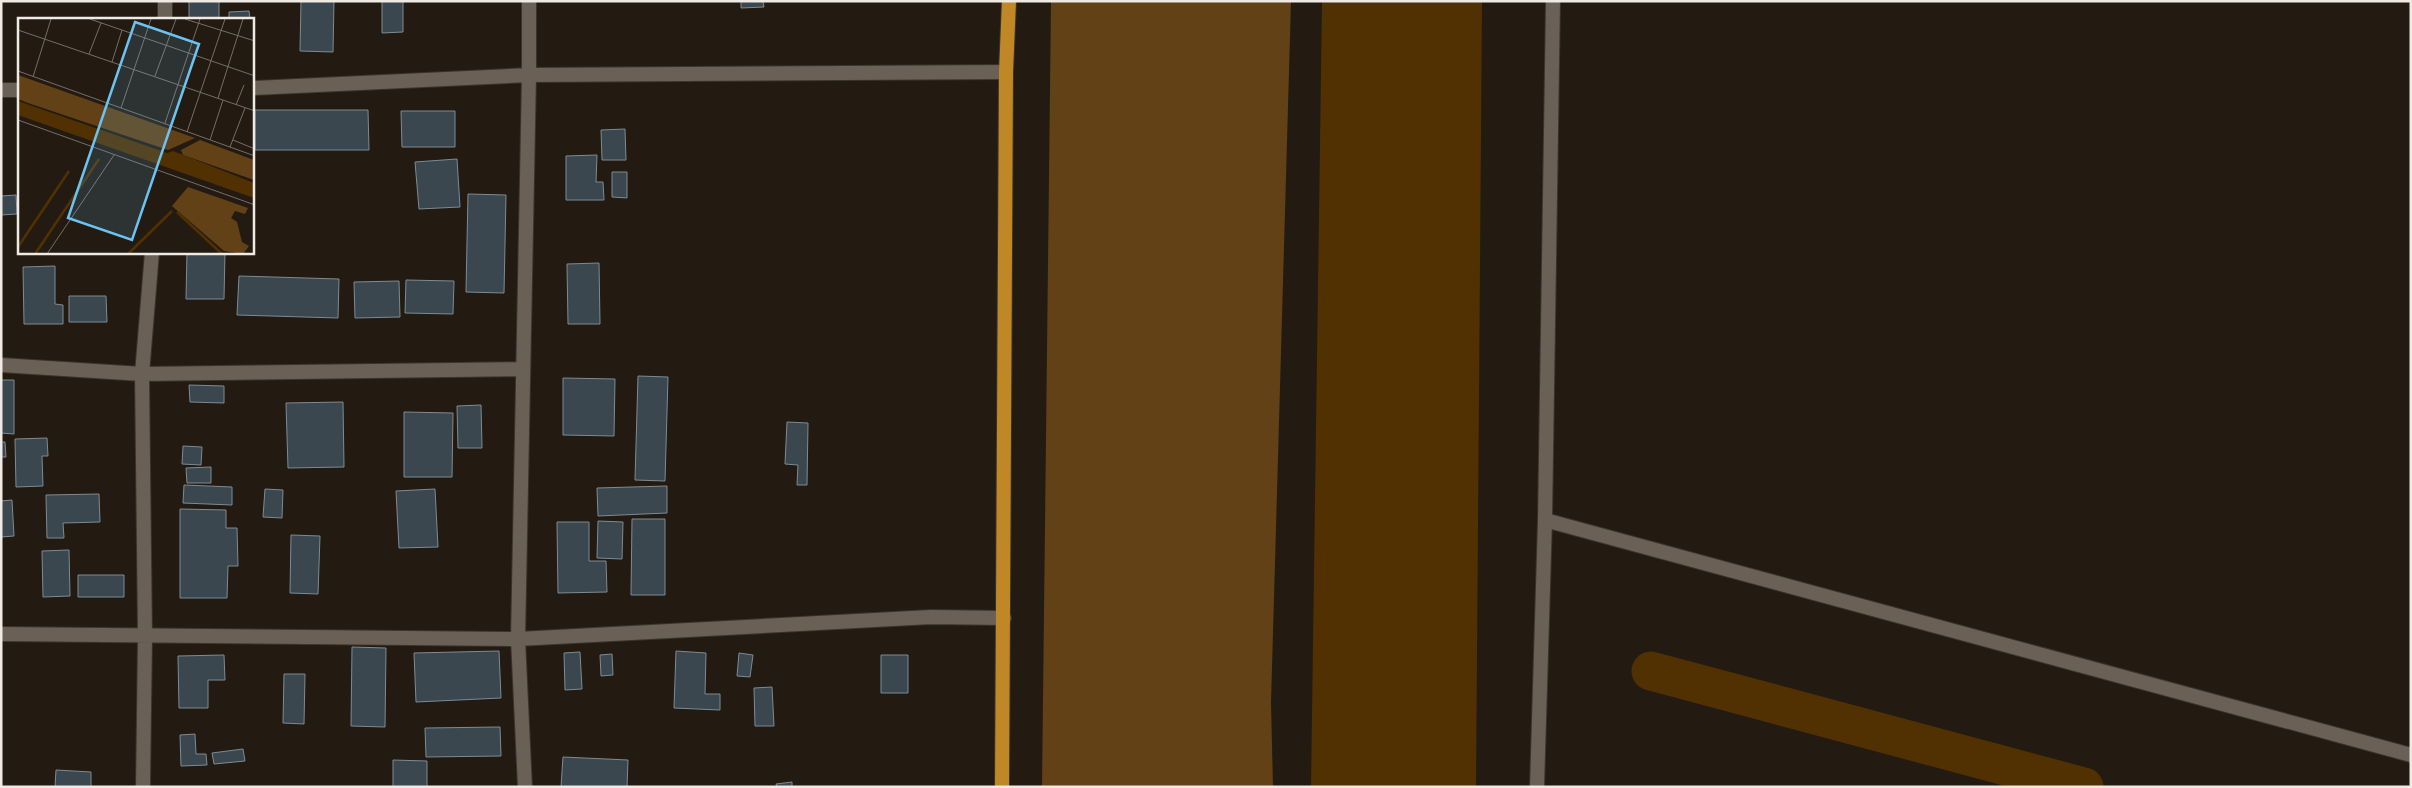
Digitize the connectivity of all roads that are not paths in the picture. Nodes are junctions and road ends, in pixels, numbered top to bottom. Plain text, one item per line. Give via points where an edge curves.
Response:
1 (165, 1) edge
2 (528, 1) edge
3 (1009, 1) edge
4 (1553, 1) edge
5 (165, 18) edge
6 (1006, 72) junction
7 (530, 75) junction
8 (254, 88) edge
9 (1, 90) edge
10 (18, 90) edge
11 (152, 254) edge
12 (1, 365) edge
13 (522, 369) junction
14 (142, 374) junction
15 (1545, 520) junction
16 (1004, 618) junction
17 (1, 634) edge
18 (145, 637) junction
19 (518, 639) junction
20 (2411, 755) edge
21 (143, 787) edge
22 (525, 787) edge
23 (1002, 787) edge
24 (1537, 787) edge

1 - 5 street
2 - 7 street
3 - 6 main road
4 - 15 street
6 - 7 street
6 - 16 main road
7 - 8 street
7 - 13 street
9 - 10 street
11 - 14 street
12 - 14 street
13 - 14 street
13 - 19 street
14 - 18 street
15 - 20 street
15 - 24 street
16 - 19 street via 931,617
16 - 23 main road
17 - 18 street
18 - 19 street
18 - 21 street
19 - 22 street

